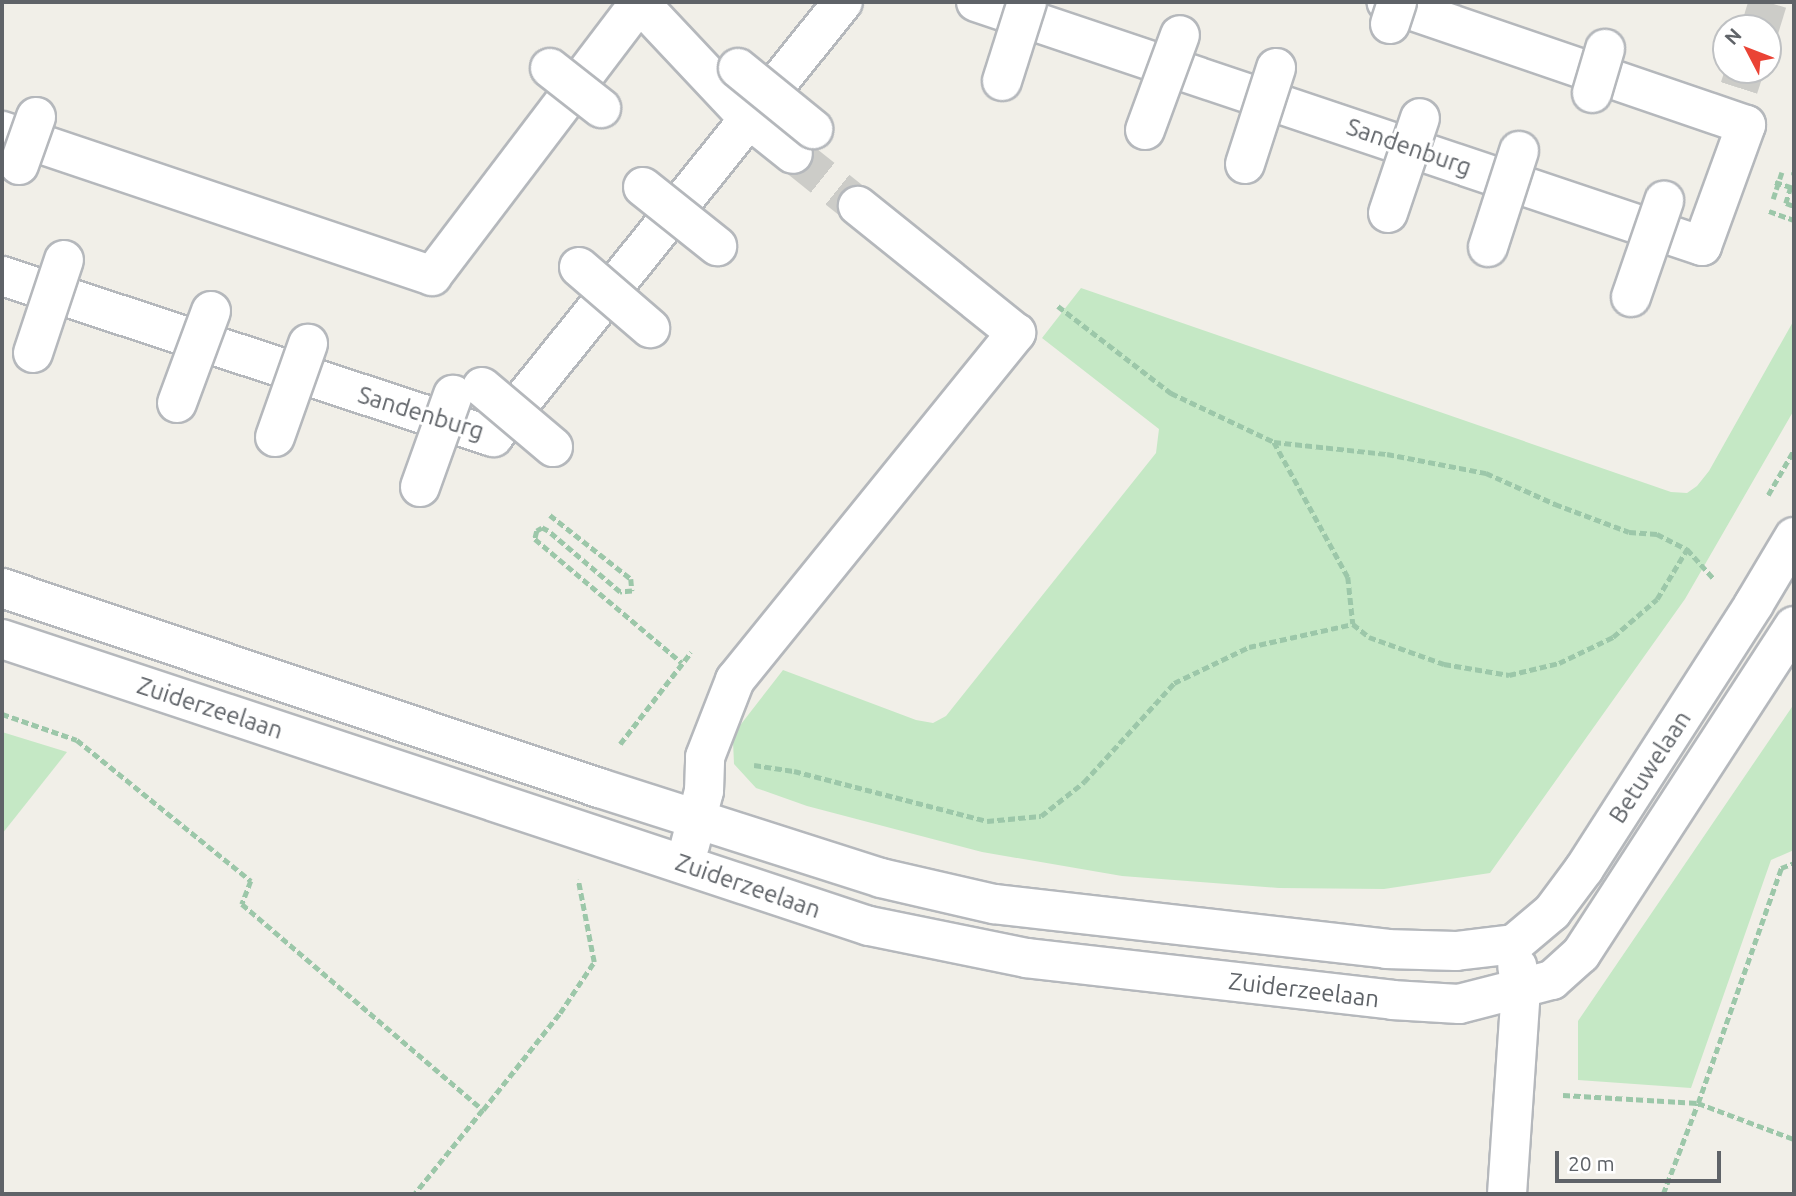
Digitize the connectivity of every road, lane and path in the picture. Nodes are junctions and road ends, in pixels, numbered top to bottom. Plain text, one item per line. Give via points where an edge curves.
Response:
1 (639, 2) edge
2 (843, 2) edge
3 (976, 2) edge
4 (1027, 2) edge
5 (1391, 9) edge
6 (1180, 35) dead end
7 (1605, 49) dead end
8 (550, 68) dead end
9 (738, 68) dead end
10 (1276, 68) dead end
11 (1002, 80) dead end
12 (1592, 93) dead end
13 (601, 108) dead end
14 (749, 118) junction
15 (1420, 118) dead end
16 (19, 124) edge
17 (1145, 130) dead end
18 (1519, 151) dead end
19 (1245, 164) dead end
20 (19, 165) dead end
21 (1782, 171) dead end
22 (643, 187) dead end
23 (1791, 187) dead end
24 (1773, 199) dead end
25 (1664, 201) dead end
26 (858, 206) tunnel mouth
27 (1794, 206) edge
28 (1769, 211) dead end
29 (1388, 213) dead end
30 (1794, 220) edge
31 (718, 246) dead end
32 (1488, 247) dead end
33 (64, 260) dead end
34 (579, 267) dead end
35 (2, 276) edge
36 (1632, 297) dead end
37 (1052, 301) dead end
38 (211, 311) dead end
39 (650, 327) dead end
40 (308, 344) dead end
41 (33, 354) dead end
42 (177, 403) dead end
43 (275, 437) dead end
44 (1274, 442) junction
45 (553, 447) dead end
46 (1794, 450) edge
47 (420, 487) dead end
48 (1766, 498) dead end
49 (550, 514) dead end
50 (1794, 537) edge
51 (1687, 549) junction
52 (1717, 583) dead end
53 (2, 589) edge
54 (1353, 624) junction
55 (1794, 626) edge
56 (2, 639) edge
57 (682, 663) dead end
58 (2, 714) edge
59 (705, 757) junction
60 (698, 820) junction
61 (684, 863) junction
62 (1794, 863) edge
63 (1514, 944) junction
64 (1521, 990) junction
65 (1514, 1093) junction
66 (1698, 1102) junction
67 (1794, 1139) edge
68 (415, 1194) edge
69 (1507, 1194) edge
70 (1663, 1194) edge

1 - 14 street
1 - 16 street via 432,276
2 - 14 street, Sandenburg
3 - 5 street, Sandenburg via 1702,246 1746,125 1734,104
4 - 11 street, bridge
6 - 17 street, bridge
7 - 12 street, bridge
8 - 13 street, bridge
9 - 14 street, bridge via 803,142
10 - 19 street, bridge
14 - 35 street, Sandenburg via 493,438
15 - 29 street, bridge
16 - 20 street, bridge
18 - 32 street, bridge
21 - 24 path, bridge
22 - 31 street, bridge
23 - 27 path via 1786,203
25 - 36 street, bridge
26 - 59 street via 1016,333 735,680
28 - 30 path
33 - 41 street, bridge
34 - 39 street, bridge
37 - 44 path via 1171,393
38 - 42 street, bridge
40 - 43 street, bridge
44 - 51 path via 1387,454 1486,473 1629,532 1657,534
44 - 54 path via 1348,577
45 - 47 street, bridge via 468,391
46 - 48 path
49 - 57 path via 631,579 632,591 620,592 548,531 537,531 535,539
50 - 63 street, Betuwelaan via 1584,869 1552,912
51 - 52 path
51 - 54 path via 1657,599 1613,637 1559,663 1509,675 1444,664 1369,636
53 - 60 street, Zuiderzeelaan
54 - 59 path via 1249,647 1174,682 1084,782 1041,816 987,821 794,771
55 - 64 street, Betuwelaan via 1581,954 1552,979
56 - 61 street, Zuiderzeelaan
58 - 68 path via 77,740 251,881 242,904 483,1110
59 - 60 street
60 - 61 street
60 - 63 street, Zuiderzeelaan via 881,878 995,904 1385,949 1456,951
61 - 64 street, Zuiderzeelaan via 869,926 1026,958 1392,1000 1459,1004
62 - 66 path via 1781,869
63 - 64 street
64 - 65 street
65 - 66 path
65 - 69 street
66 - 67 path
66 - 70 path

